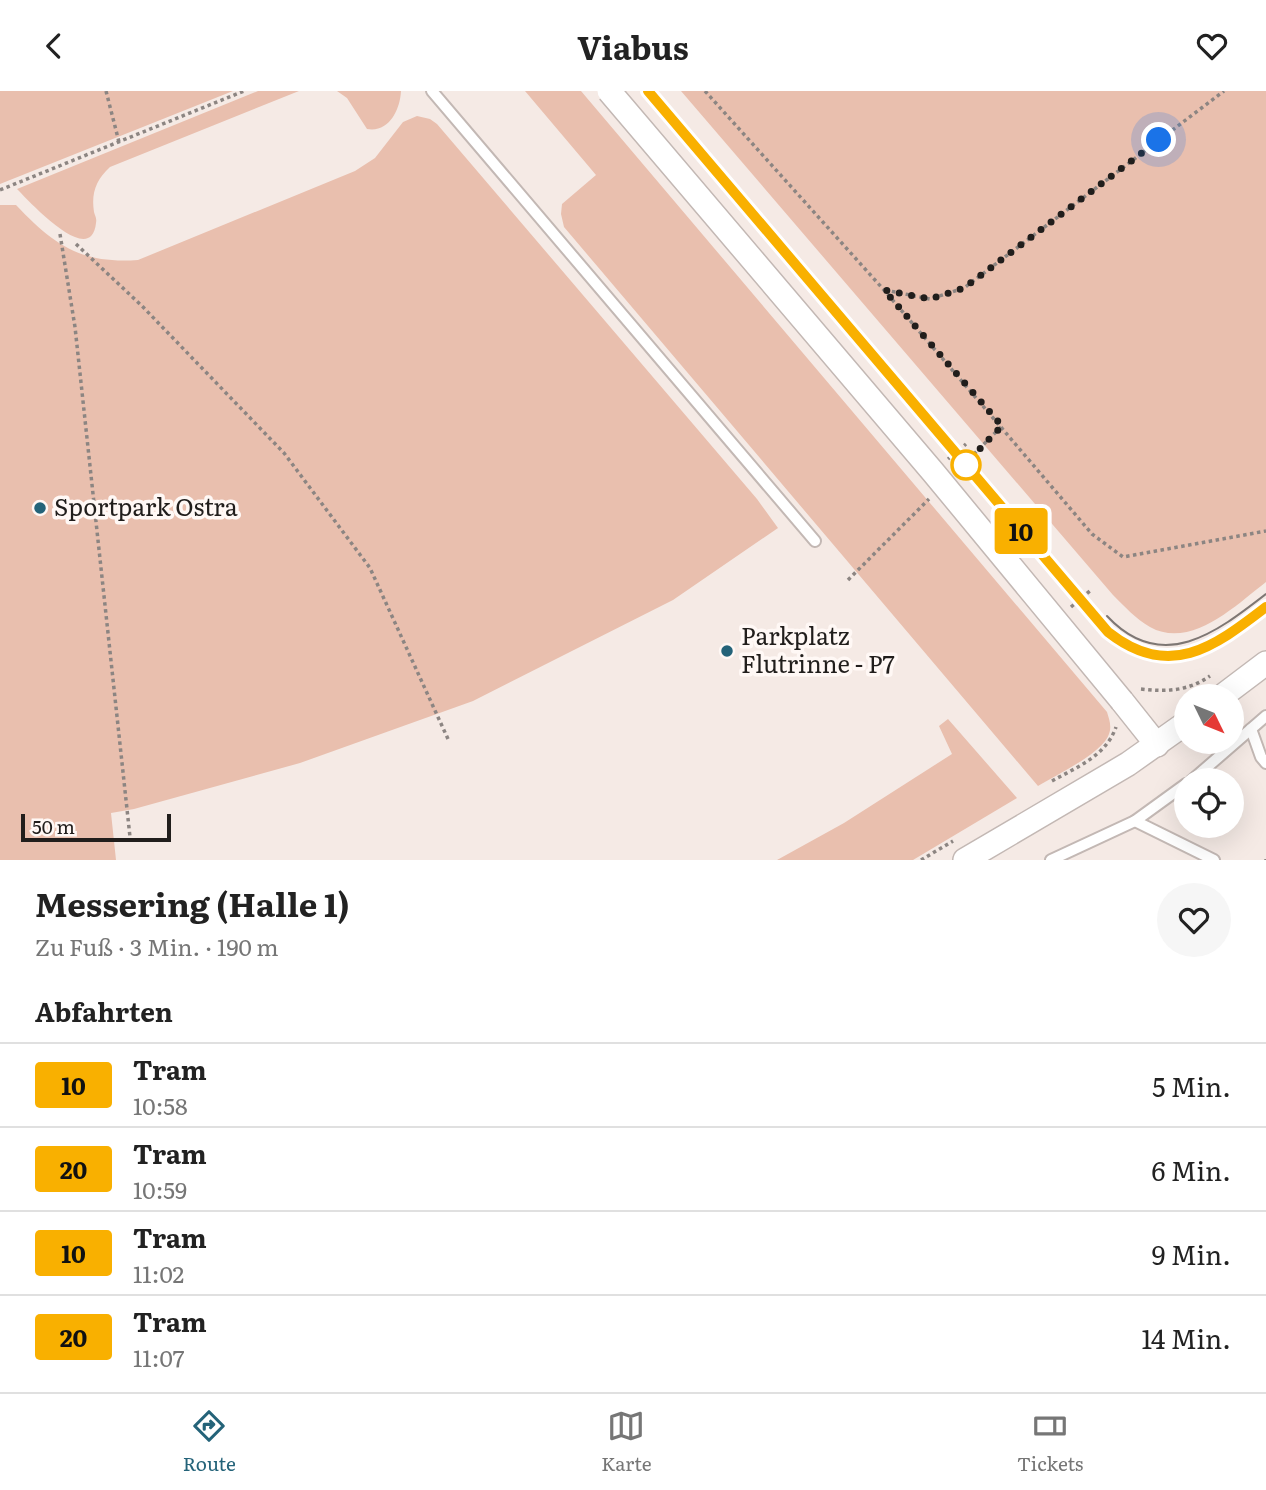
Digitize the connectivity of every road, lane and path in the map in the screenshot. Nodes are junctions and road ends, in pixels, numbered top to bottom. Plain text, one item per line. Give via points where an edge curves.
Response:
1 (106, 91) edge
2 (244, 91) edge
3 (432, 91) edge
4 (610, 91) edge
5 (705, 91) edge
6 (1224, 91) edge
7 (119, 142) junction
8 (0, 190) edge
9 (60, 234) dead end
10 (76, 244) dead end
11 (884, 290) junction
12 (1002, 426) junction
13 (954, 474) dead end
14 (935, 494) dead end
15 (1266, 531) edge
16 (815, 541) dead end
17 (848, 580) dead end
18 (1091, 590) dead end
19 (1056, 619) junction
20 (1266, 663) edge
21 (1218, 671) dead end
22 (1238, 684) edge
23 (1130, 695) junction
24 (1266, 716) edge
25 (1251, 729) junction
26 (1174, 732) edge
27 (449, 739) dead end
28 (1157, 745) junction
29 (1266, 763) edge
30 (1206, 768) edge
31 (1050, 783) dead end
32 (1174, 793) edge
33 (1135, 821) junction
34 (130, 837) dead end
35 (961, 837) dead end
36 (921, 860) edge
37 (965, 860) edge
38 (1051, 860) edge
39 (1214, 860) edge

1 - 7 path
2 - 7 path
3 - 16 lane
4 - 19 street, bridge
5 - 11 path
6 - 11 path via 964,288 930,299
7 - 8 path
9 - 34 path via 75,327
10 - 27 path via 284,453 370,568
11 - 12 path
12 - 13 path
12 - 15 path via 1092,534 1123,557
14 - 17 path
18 - 19 path
19 - 23 street, bridge
20 - 22 street
21 - 23 path via 1198,684 1169,692
23 - 28 street
23 - 31 path via 1111,710 1116,727 1102,752
24 - 25 lane
25 - 29 lane
25 - 30 lane
26 - 28 street
28 - 37 street
32 - 33 lane
33 - 38 lane
33 - 39 lane
35 - 36 path

